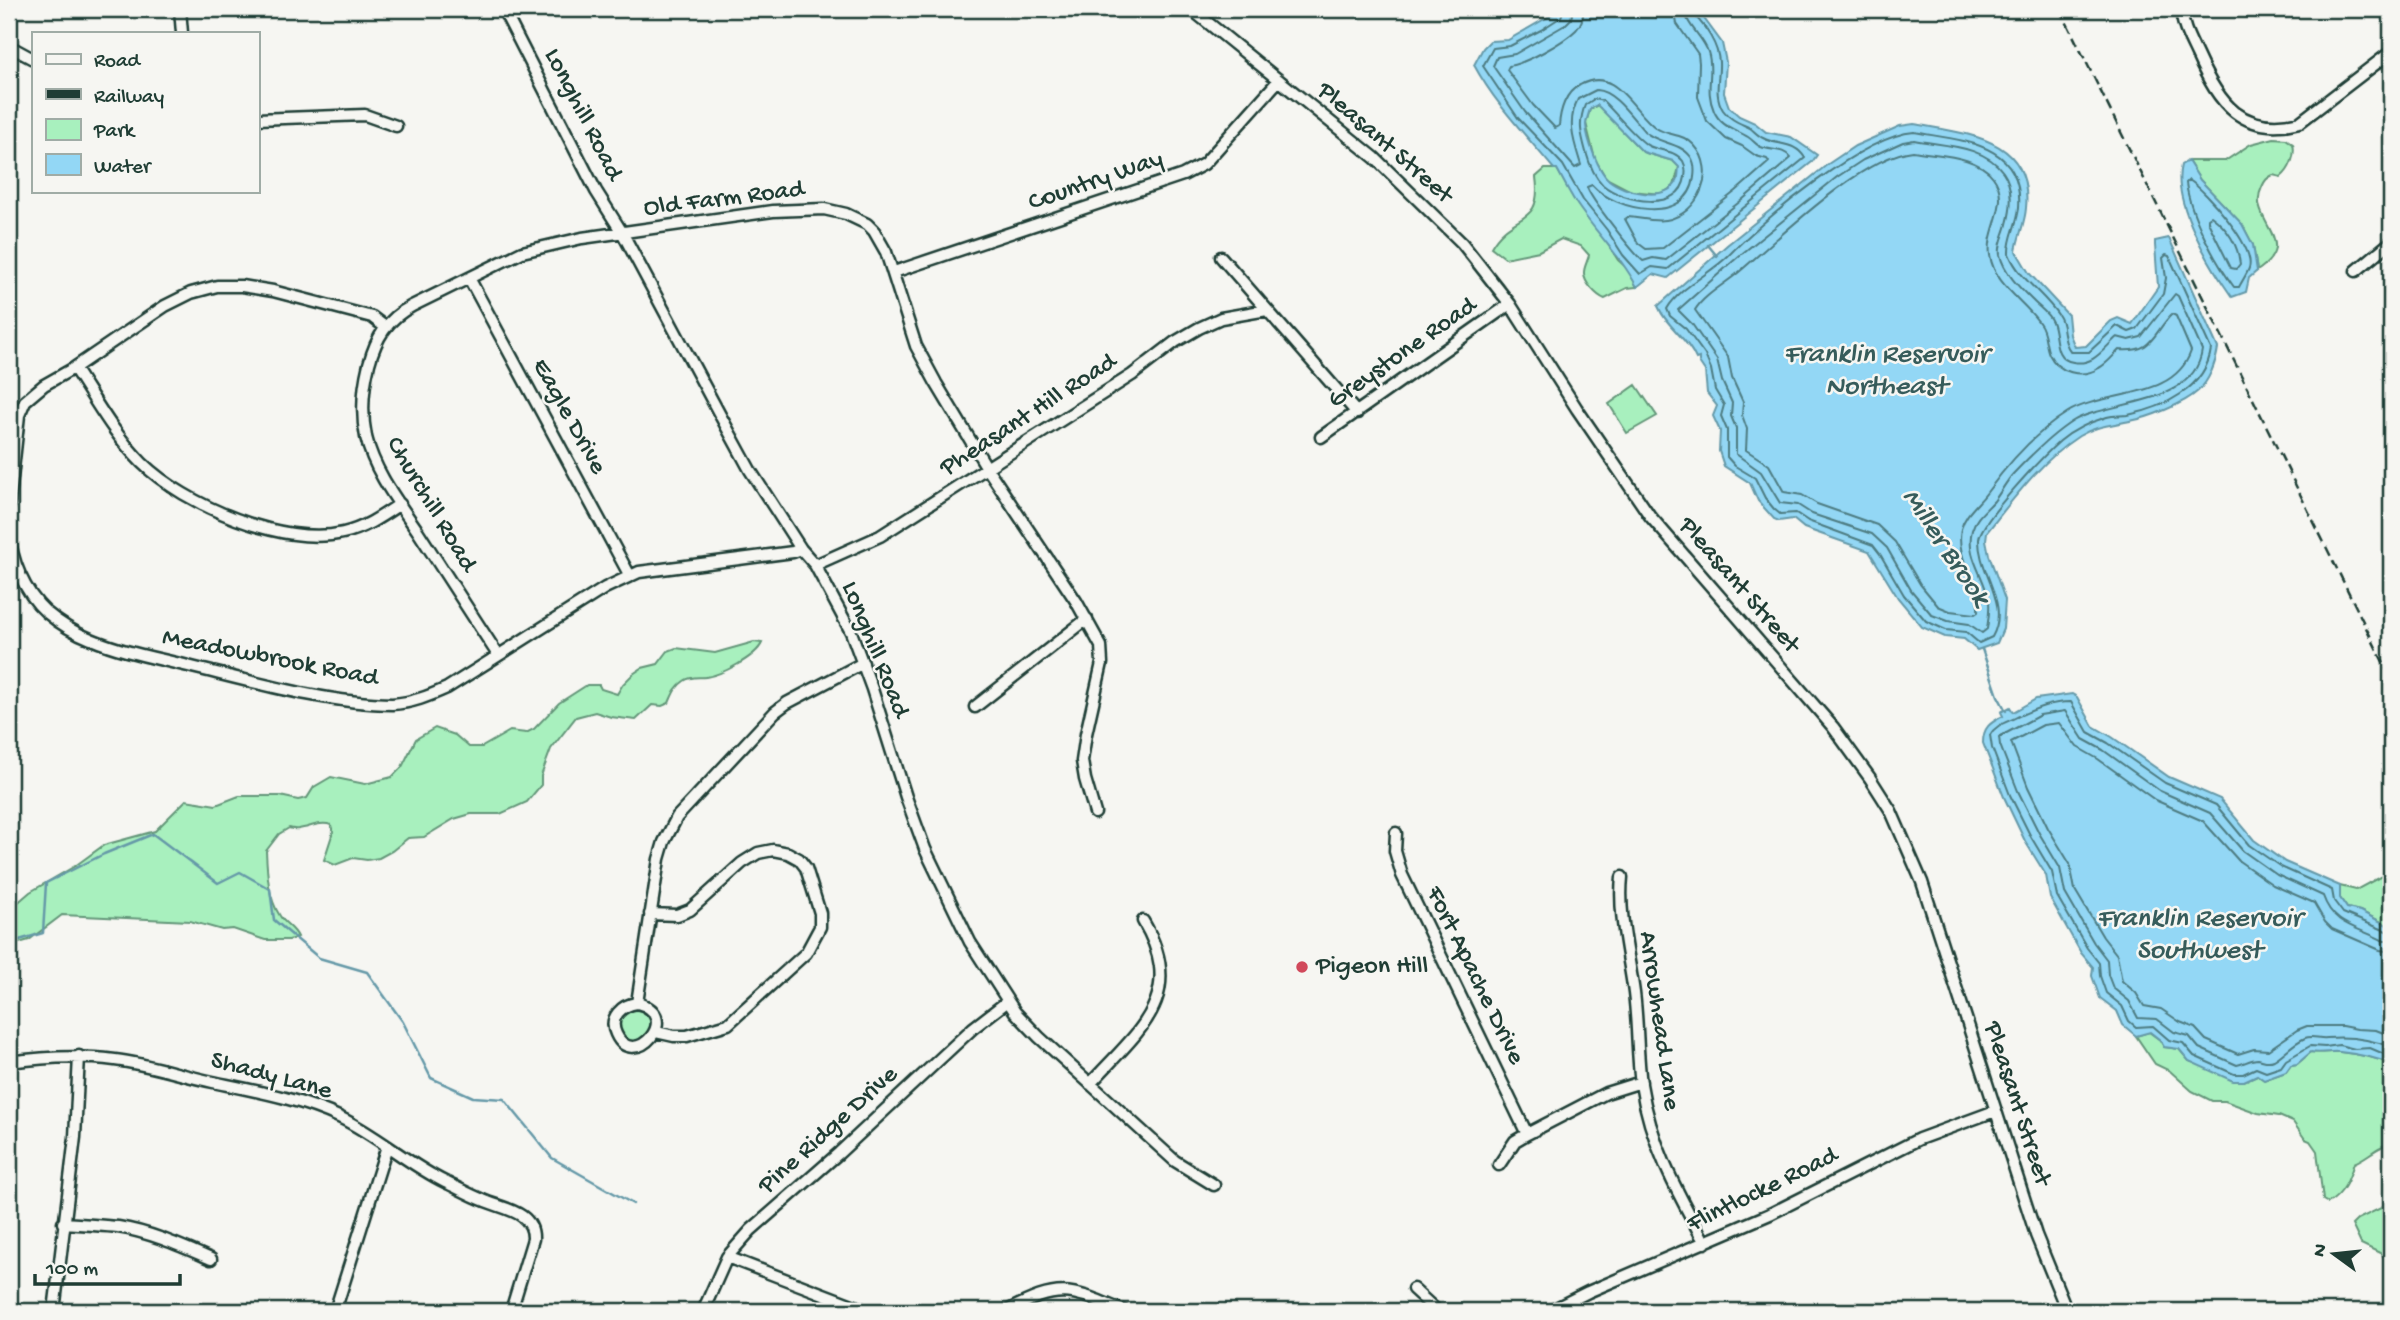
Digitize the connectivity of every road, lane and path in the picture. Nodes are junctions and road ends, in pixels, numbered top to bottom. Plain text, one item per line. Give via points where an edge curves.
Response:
1 (180, 9) edge
2 (503, 9) edge
3 (1191, 9) edge
4 (2181, 9) edge
5 (182, 32) edge
6 (9, 46) edge
7 (2391, 53) edge
8 (32, 58) edge
9 (1279, 80) junction
10 (259, 119) edge
11 (396, 126) dead end
12 (623, 234) junction
13 (2391, 242) edge
14 (1221, 257) dead end
15 (2356, 271) dead end
16 (894, 272) junction
17 (469, 278) junction
18 (1510, 304) junction
19 (1267, 310) junction
20 (385, 327) junction
21 (74, 368) junction
22 (1357, 413) junction
23 (1321, 437) dead end
24 (987, 468) junction
25 (400, 504) junction
26 (9, 506) edge
27 (9, 531) edge
28 (801, 549) junction
29 (816, 565) junction
30 (630, 576) junction
31 (1087, 619) junction
32 (498, 655) junction
33 (863, 663) junction
34 (975, 707) dead end
35 (1095, 813) dead end
36 (1396, 833) dead end
37 (1622, 877) dead end
38 (650, 914) junction
39 (1143, 921) dead end
40 (1008, 1001) junction
41 (637, 1003) junction
42 (656, 1032) junction
43 (79, 1056) junction
44 (9, 1062) edge
45 (1641, 1082) junction
46 (1090, 1084) junction
47 (1995, 1111) junction
48 (1527, 1134) junction
49 (387, 1146) junction
50 (1499, 1165) dead end
51 (1214, 1185) dead end
52 (63, 1223) junction
53 (1705, 1243) junction
54 (727, 1257) junction
55 (211, 1259) dead end
56 (1413, 1289) dead end
57 (54, 1311) edge
58 (334, 1311) edge
59 (511, 1311) edge
60 (703, 1311) edge
61 (868, 1311) edge
62 (1007, 1311) edge
63 (1124, 1311) edge
64 (1437, 1311) edge
65 (1550, 1311) edge
66 (2067, 1311) edge

1 - 5 street
2 - 12 street, Longhill Road via 596,191
3 - 9 street, Pleasant Street
4 - 7 street via 2208,78 2230,109 2257,124 2282,127 2300,122
6 - 8 street
9 - 16 street, Country Way via 1204,164 1183,175
9 - 18 street, Pleasant Street via 1424,204
10 - 11 street via 365,115
12 - 16 street, Old Farm Road via 774,211 824,209 866,224 880,241
12 - 17 street, Old Farm Road via 543,246
12 - 28 street, Longhill Road via 750,470
13 - 15 street
14 - 19 street
16 - 24 street, Old Farm Road via 916,346
17 - 20 street, Old Farm Road via 403,311
17 - 30 street, Eagle Drive
18 - 22 street, Greystone Road
18 - 47 street, Pleasant Street via 1650,516 1833,727 1891,811 1922,882
19 - 22 street
19 - 24 street, Pheasant Hill Road via 1221,318 1199,328
20 - 21 street via 372,317 273,291 217,286 165,306
20 - 25 street, Churchill Road via 375,341 363,413 371,454
21 - 25 street via 142,463 169,486 218,512 285,532 330,536 369,525
21 - 26 street via 25,401 19,415
22 - 23 street, Greystone Road
24 - 29 street, Pheasant Hill Road via 880,536
24 - 31 street, Old Farm Road
25 - 32 street, Churchill Road
27 - 32 street, Meadowbrook Road via 21,578 47,613 93,640 170,661 273,686 390,704 423,699
28 - 29 street, Longhill Road
28 - 30 street, Meadowbrook Road
29 - 33 street, Longhill Road
30 - 32 street, Meadowbrook Road
31 - 34 street
31 - 35 street, Old Farm Road via 1102,654 1082,761
33 - 38 street via 775,712 677,817 659,859
33 - 40 street, Longhill Road via 925,849 970,942
36 - 48 street, Fort Apache Drive via 1402,875
37 - 45 street, Arrowhead Lane via 1620,900 1635,999
38 - 41 street
38 - 42 street via 677,915 690,910 742,863 773,850 799,859 806,868 820,913 820,927 806,953 728,1024 687,1036
39 - 46 street via 1160,967 1159,997 1140,1029
40 - 46 street, Longhill Road
40 - 54 street, Pine Ridge Drive via 751,1230
41 - 42 street via 652,1011
41 - 42 street via 618,1012 615,1034 630,1046 640,1046
43 - 44 street, Shady Lane
43 - 49 street, Shady Lane via 139,1064 311,1106
43 - 52 street via 75,1137
45 - 48 street via 1606,1093
45 - 53 street, Arrowhead Lane via 1658,1150
46 - 51 street, Longhill Road via 1175,1161
47 - 53 street, Flintlocke Road via 1919,1139
47 - 66 street, Pleasant Street via 2039,1244
48 - 50 street via 1515,1141
49 - 58 street
49 - 59 street, Shady Lane via 426,1173 518,1213 530,1224 533,1239
52 - 55 street via 138,1232
52 - 57 street
53 - 65 street, Flintlocke Road
54 - 60 street, Pine Ridge Drive
54 - 61 street
56 - 64 street
62 - 63 street via 1061,1291

